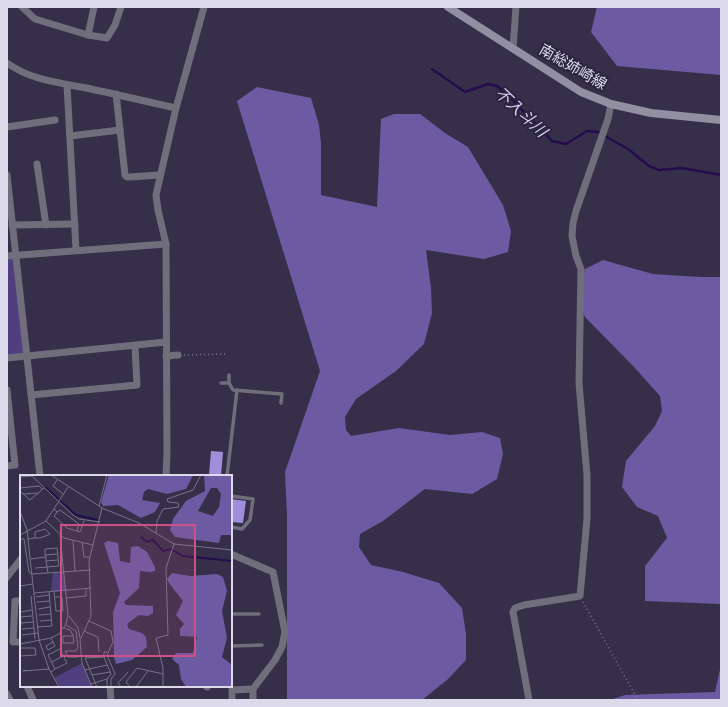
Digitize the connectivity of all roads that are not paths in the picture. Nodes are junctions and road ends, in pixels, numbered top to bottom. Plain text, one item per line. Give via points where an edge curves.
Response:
1 (22, 7) edge
2 (94, 7) edge
3 (121, 7) edge
4 (204, 7) edge
5 (448, 7) edge
6 (516, 7) edge
7 (88, 35) junction
8 (513, 48) junction
9 (7, 63) edge
10 (67, 85) junction
11 (116, 94) junction
12 (612, 104) junction
13 (176, 108) junction
14 (55, 120) dead end
15 (721, 120) edge
16 (7, 127) edge
17 (120, 130) junction
18 (70, 136) junction
19 (38, 164) dead end
20 (7, 175) edge
21 (159, 176) junction
22 (75, 224) junction
23 (12, 225) junction
24 (46, 225) junction
25 (166, 244) junction
26 (76, 250) junction
27 (16, 255) junction
28 (7, 256) edge
29 (166, 342) junction
30 (135, 346) junction
31 (178, 355) road end
32 (166, 356) junction
33 (27, 357) junction
34 (7, 358) edge
35 (229, 375) dead end
36 (221, 383) dead end
37 (229, 383) junction
38 (7, 390) edge
39 (237, 390) junction
40 (31, 395) junction
41 (281, 403) dead end
42 (7, 466) edge
43 (40, 475) edge
44 (166, 475) edge
45 (227, 475) edge
46 (232, 496) edge
47 (232, 527) edge
48 (232, 554) edge
49 (20, 561) edge
50 (7, 577) edge
51 (20, 601) edge
52 (232, 614) edge
53 (259, 614) dead end
54 (20, 642) edge
55 (262, 645) dead end
56 (232, 646) edge
57 (27, 687) edge
58 (110, 687) edge
59 (253, 690) junction
60 (7, 694) edge
61 (10, 700) edge
62 (33, 700) edge
63 (111, 700) edge
64 (232, 700) edge
65 (253, 700) edge
66 (528, 700) edge

1 - 7 street via 35,19
2 - 7 street
3 - 7 street via 107,38
4 - 13 street
5 - 8 main road, 南総姉崎線
6 - 8 street
8 - 12 main road, 南総姉崎線 via 582,92
9 - 10 street via 18,71
10 - 11 street
10 - 18 street
11 - 13 street
11 - 17 street
12 - 15 main road, 南総姉崎線 via 651,113
12 - 66 street via 576,211 572,236 581,269 579,383 587,475 588,520 580,596 515,608 513,612
13 - 21 street
14 - 16 street
17 - 18 street
17 - 21 street via 125,175
18 - 22 street
19 - 24 street
20 - 23 street
21 - 25 street via 156,195
22 - 24 street
22 - 26 street
23 - 24 street
23 - 27 street
25 - 26 street
25 - 29 street
26 - 27 street
27 - 28 street
27 - 33 street
29 - 30 street
29 - 32 street
30 - 33 street
30 - 40 street via 137,385
31 - 32 street
32 - 44 street
33 - 34 street
33 - 40 street
35 - 37 lane
36 - 37 lane
37 - 39 lane via 233,390
38 - 42 street via 15,465
39 - 41 lane via 282,394
39 - 45 lane
40 - 43 street
46 - 47 lane via 253,499 250,520 242,529
48 - 59 street via 273,572 285,632 282,647 275,660
49 - 50 street
51 - 54 street via 15,601 13,642
52 - 53 lane
55 - 56 lane
57 - 62 street
58 - 63 street
59 - 64 street via 232,690
59 - 65 street
60 - 61 street

